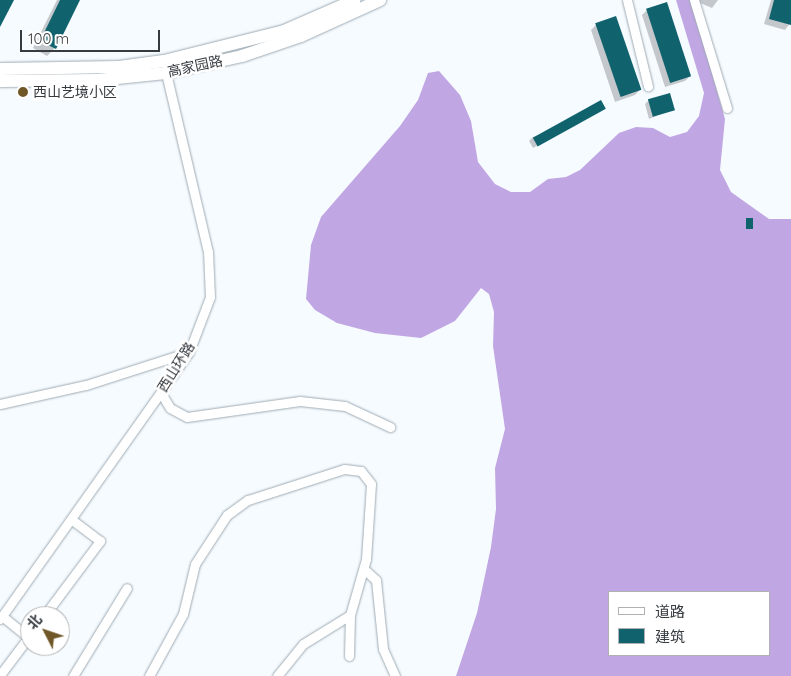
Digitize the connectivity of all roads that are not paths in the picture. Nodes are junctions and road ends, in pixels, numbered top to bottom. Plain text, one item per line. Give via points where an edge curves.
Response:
1 (355, 0) edge
2 (380, 0) edge
3 (628, 0) edge
4 (694, 0) edge
5 (0, 69) edge
6 (166, 73) junction
7 (0, 81) edge
8 (648, 86) dead end
9 (727, 108) dead end
10 (189, 352) junction
11 (161, 393) junction
12 (0, 404) edge
13 (390, 427) dead end
14 (72, 520) junction
15 (364, 568) junction
16 (127, 588) dead end
17 (51, 606) edge
18 (350, 615) junction
19 (1, 617) edge
20 (20, 630) edge
21 (20, 648) edge
22 (349, 656) dead end
23 (0, 675) edge
24 (73, 676) edge
25 (149, 676) edge
26 (277, 676) edge
27 (395, 676) edge

1 - 5 main road, 高家园路 via 284,31 164,61 119,67
2 - 6 main road, 高家园路 via 301,36 251,53
3 - 8 street
4 - 9 street
6 - 7 main road, 高家园路 via 98,80
6 - 10 street, 西山环路 via 208,252 210,297
10 - 11 street, 西山环路
10 - 12 street via 86,385
11 - 13 street via 170,408 186,416 300,401 346,406
11 - 14 street, 西山环路
14 - 17 street via 100,541
14 - 19 street, 西山环路
15 - 18 street
15 - 25 street via 371,484 361,470 344,469 248,500 227,515 195,564 183,614
15 - 27 street via 376,580 383,649
16 - 24 street
18 - 22 street
18 - 26 street via 303,644
19 - 20 street
21 - 23 street

